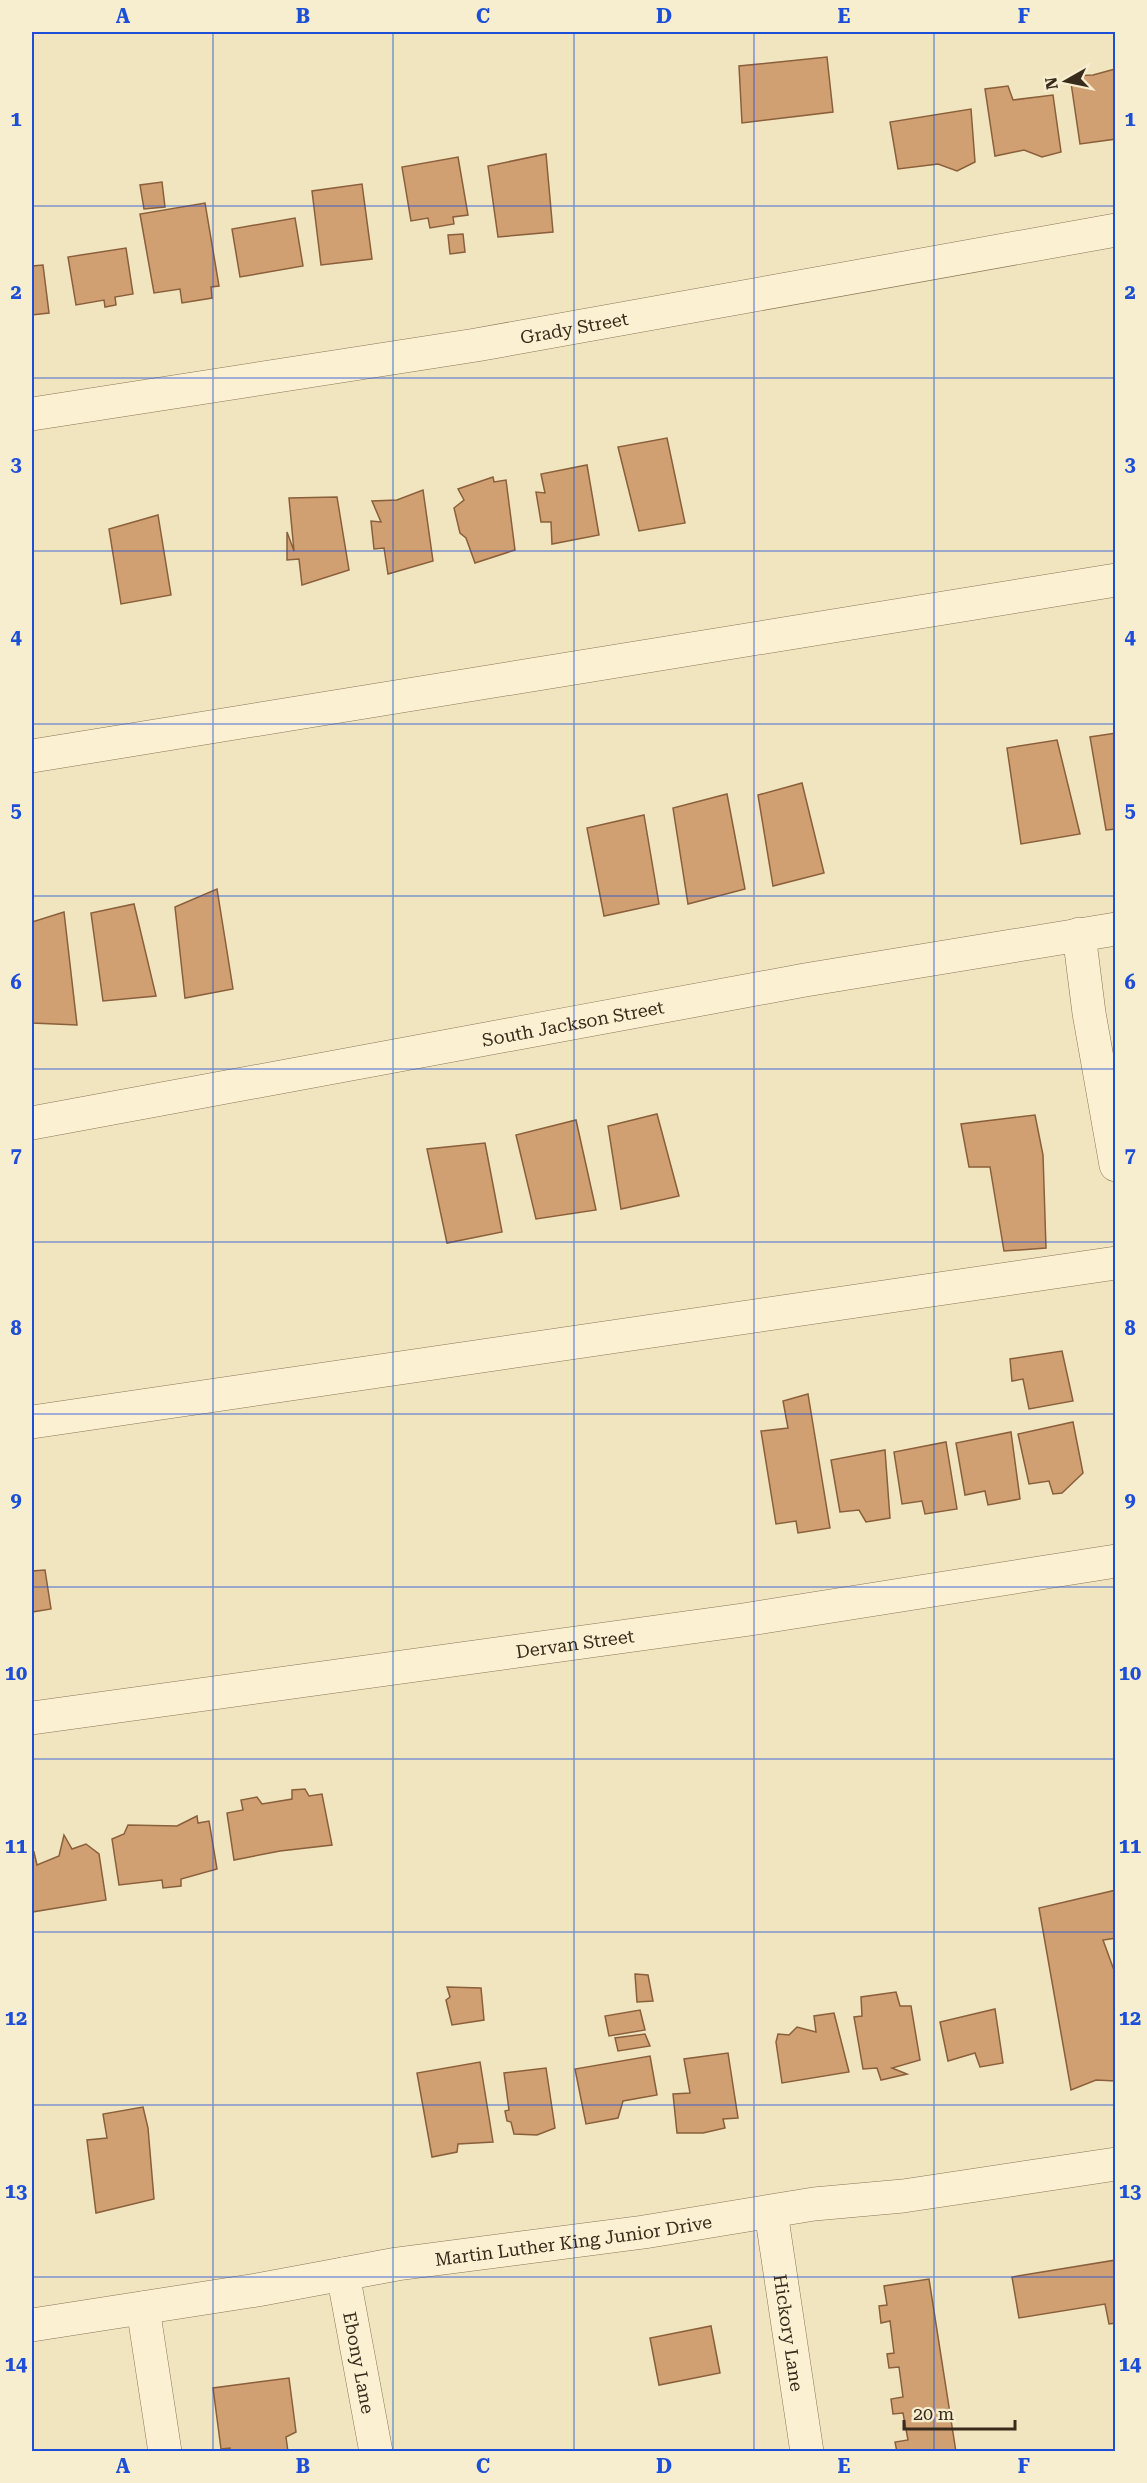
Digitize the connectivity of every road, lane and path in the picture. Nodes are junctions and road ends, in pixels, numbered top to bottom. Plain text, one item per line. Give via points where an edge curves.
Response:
1 (1116, 230) edge
2 (32, 414) edge
3 (1116, 580) edge
4 (32, 756) edge
5 (1116, 929) edge
6 (1079, 934) junction
7 (32, 1123) edge
8 (1116, 1165) edge
9 (1116, 1263) edge
10 (32, 1422) edge
11 (1116, 1561) edge
12 (32, 1718) edge
13 (1116, 2164) edge
14 (771, 2211) junction
15 (343, 2274) junction
16 (143, 2308) junction
17 (32, 2325) edge
18 (165, 2451) edge
19 (376, 2451) edge
20 (807, 2451) edge

1 - 2 street, Grady Street via 476,345
3 - 4 street
5 - 6 street, South Jackson Street
6 - 7 street, South Jackson Street via 805,980
6 - 8 street
9 - 10 street
11 - 12 street, Dervan Street via 743,1620
13 - 14 street, Martin Luther King Junior Drive
14 - 15 street, Martin Luther King Junior Drive
14 - 20 street, Hickory Lane
15 - 16 street, Martin Luther King Junior Drive
15 - 19 street, Ebony Lane
16 - 17 street, Martin Luther King Junior Drive
16 - 18 street

